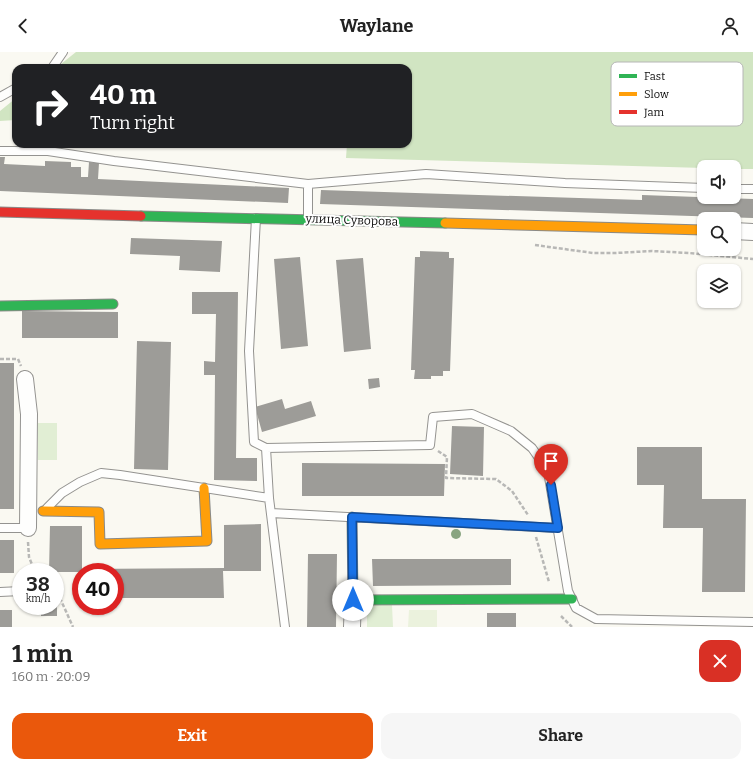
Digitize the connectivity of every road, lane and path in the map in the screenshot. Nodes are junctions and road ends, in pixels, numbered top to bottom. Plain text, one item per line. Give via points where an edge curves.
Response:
1 (63, 52) edge
2 (55, 64) edge
3 (12, 90) edge
4 (0, 96) edge
5 (0, 151) edge
6 (308, 184) junction
7 (697, 188) edge
8 (741, 189) edge
9 (753, 189) edge
10 (0, 212) edge
11 (256, 218) junction
12 (308, 219) junction
13 (697, 230) edge
14 (741, 231) edge
15 (753, 232) edge
16 (530, 244) dead end
17 (753, 259) edge
18 (113, 304) dead end
19 (0, 306) edge
20 (0, 359) edge
21 (25, 379) joint
22 (266, 448) junction
23 (204, 488) junction
24 (269, 498) junction
25 (43, 511) junction
26 (271, 513) junction
27 (352, 517) junction
28 (0, 528) edge
29 (28, 528) junction
30 (558, 528) junction
31 (31, 563) edge
32 (12, 591) edge
33 (0, 592) edge
34 (572, 599) junction
35 (353, 600) junction
36 (64, 607) edge
37 (753, 622) edge
38 (73, 627) edge
39 (285, 627) edge
40 (352, 627) edge

1 - 2 lane
3 - 4 lane
5 - 6 lane via 48,151
6 - 7 lane via 426,174 565,184
6 - 12 lane
8 - 9 lane
10 - 11 street, улица Суворова
11 - 12 street, улица Суворова
11 - 22 lane via 249,351 254,442
12 - 13 street, улица Суворова
14 - 15 street
16 - 17 path via 593,254 652,251
18 - 19 street
20 - 21 path via 18,359
21 - 29 street via 29,414
22 - 24 lane
22 - 30 lane via 430,445 433,417 472,414 511,431 532,448 548,471
23 - 24 lane
23 - 25 lane via 101,473 62,493
23 - 25 street via 207,541 100,544 99,512
24 - 26 lane
25 - 29 lane
26 - 27 lane
26 - 39 lane
27 - 30 lane
27 - 35 street
28 - 29 lane
29 - 31 path via 28,557
30 - 34 lane via 568,591
32 - 33 lane
34 - 35 street
34 - 37 lane via 576,608 596,619
35 - 40 street
36 - 38 path

